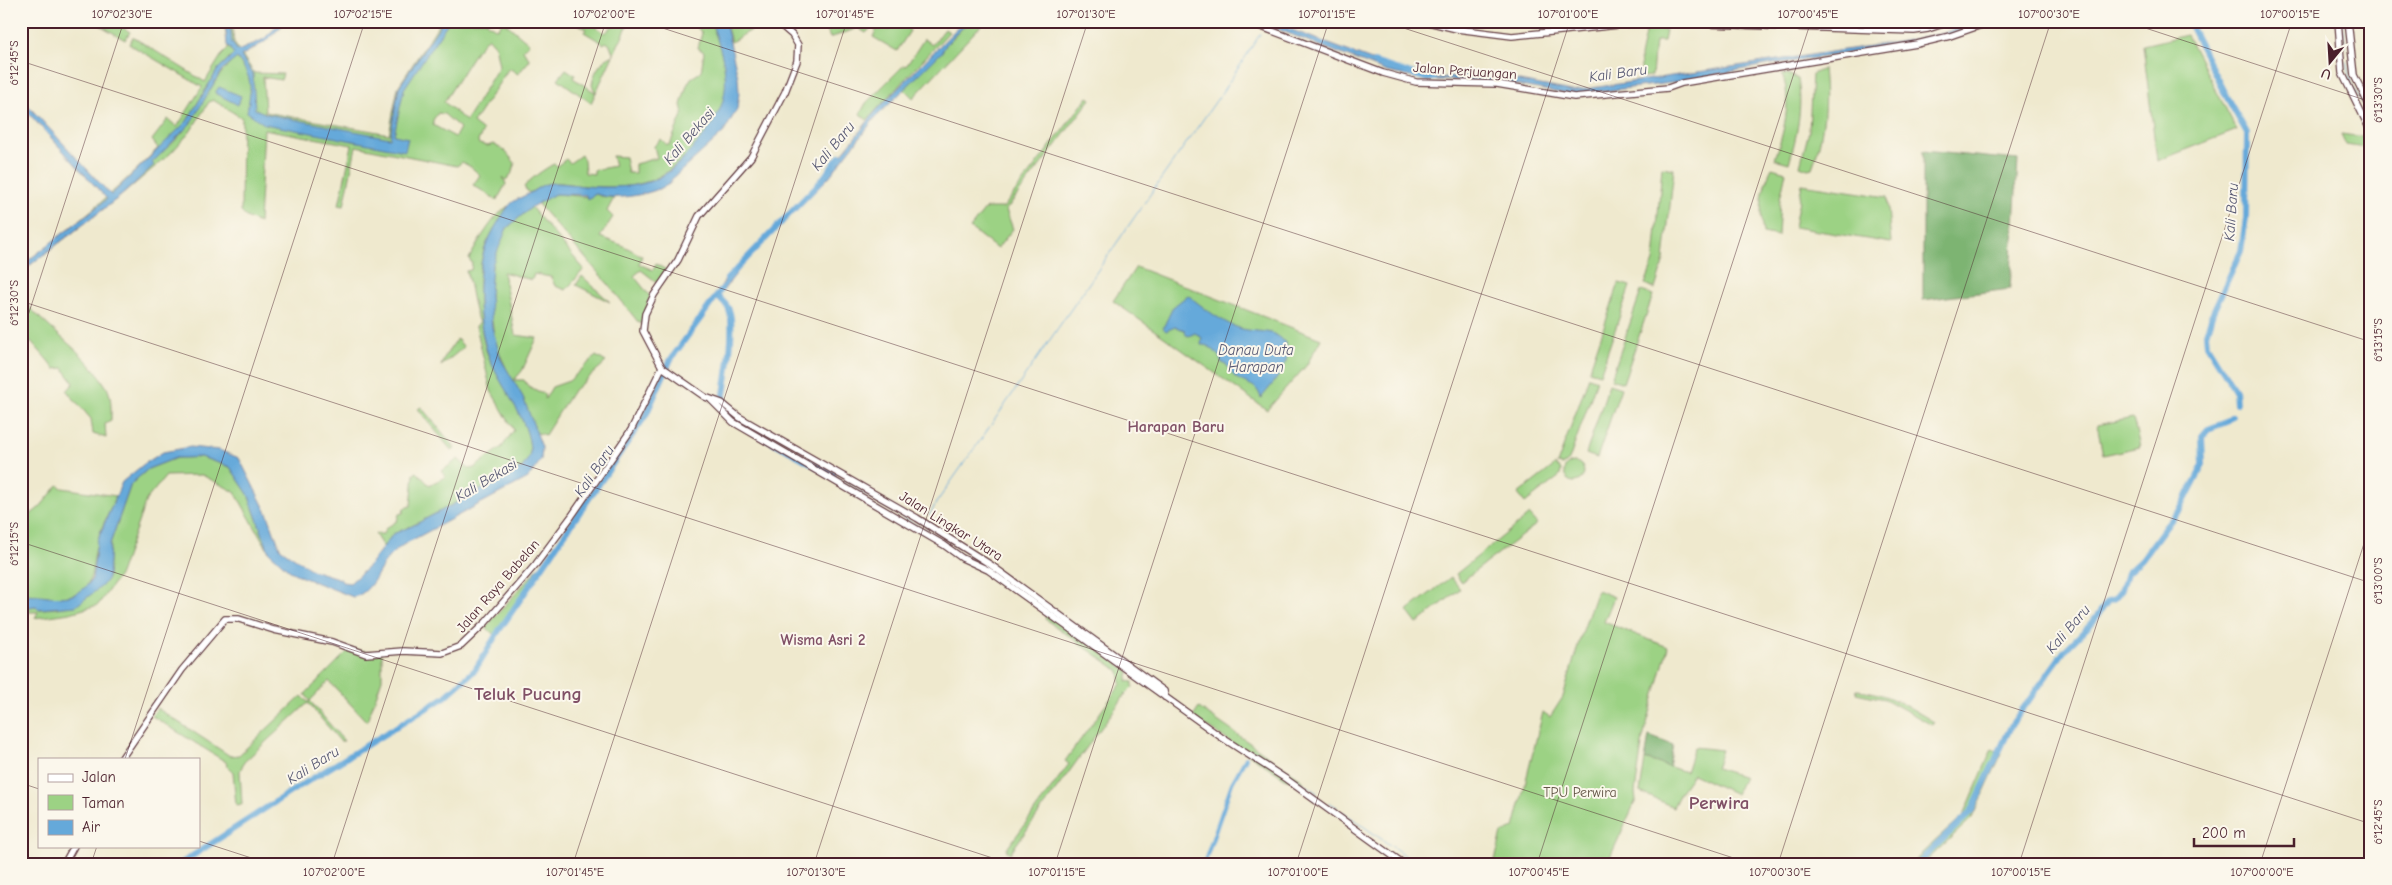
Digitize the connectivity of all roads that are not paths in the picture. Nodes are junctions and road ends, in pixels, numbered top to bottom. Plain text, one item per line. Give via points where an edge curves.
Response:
1 (776, 21) edge
2 (1246, 21) edge
3 (1424, 21) edge
4 (1952, 21) edge
5 (1993, 21) edge
6 (2338, 21) edge
7 (2348, 21) edge
8 (1946, 26) junction
9 (1950, 36) junction
10 (2371, 109) edge
11 (2371, 132) edge
12 (663, 367) junction
13 (708, 398) junction
14 (878, 502) junction
15 (989, 567) junction
16 (122, 758) edge
17 (73, 848) edge
18 (64, 864) edge
19 (1404, 864) edge

1 - 12 main road, Jalan Lingkar Utara via 798,45 797,61 785,92 750,157 699,216 678,260 645,314 643,331
2 - 9 main road, Jalan Perjuangan via 1383,73 1416,82 1496,84 1574,97 1665,88
3 - 8 main road via 1512,36 1642,22 1914,31
4 - 8 main road
5 - 9 main road, Jalan Perjuangan
6 - 11 main road via 2343,76
7 - 10 main road via 2354,75
8 - 9 main road
12 - 13 main road, Jalan Lingkar Utara
12 - 16 main road, Jalan Raya Babelan via 630,430 571,517 525,576 462,646 442,653 403,651 366,654 332,642 232,617 226,619 177,676
13 - 14 main road, Jalan Lingkar Utara via 722,403
13 - 14 main road, Jalan Lingkar Utara via 733,422
14 - 15 main road, Jalan Lingkar Utara via 931,527
14 - 15 main road, Jalan Lingkar Utara via 966,560
15 - 19 main road, Jalan Lingkar Utara via 1165,697
17 - 18 main road

